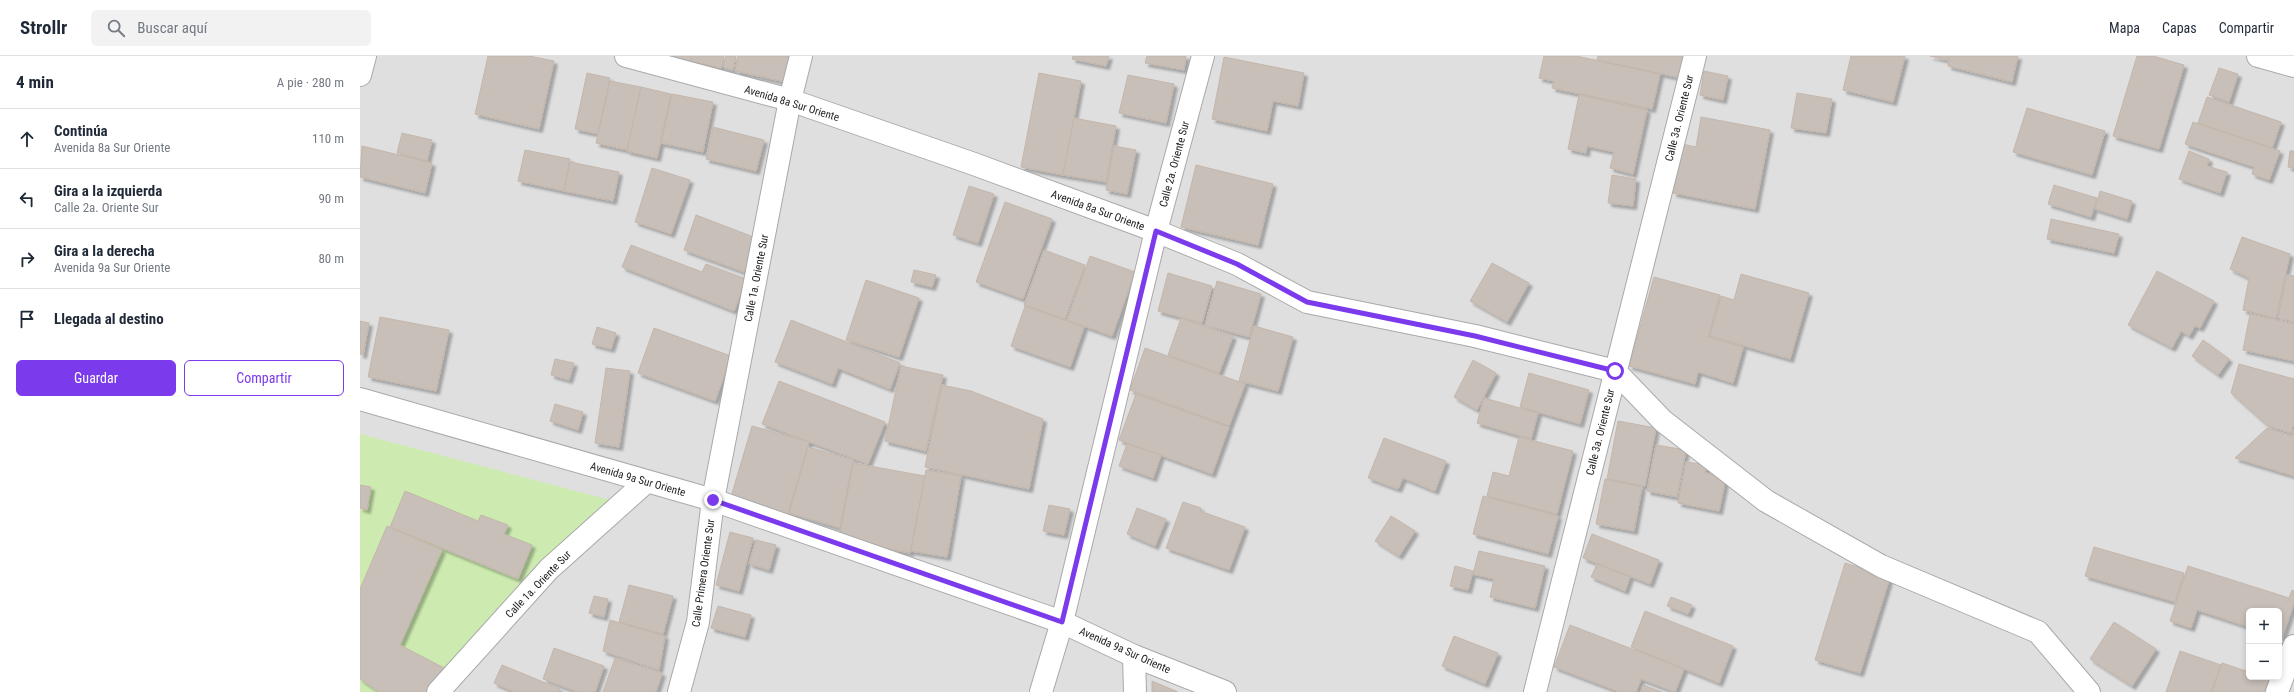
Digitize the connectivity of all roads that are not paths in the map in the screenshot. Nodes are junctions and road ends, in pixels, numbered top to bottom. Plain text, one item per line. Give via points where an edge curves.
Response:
1 (365, 56) edge
2 (626, 56) edge
3 (801, 56) edge
4 (1203, 56) edge
5 (1695, 56) edge
6 (2258, 56) edge
7 (2294, 66) edge
8 (360, 75) edge
9 (790, 100) junction
10 (1156, 231) junction
11 (1615, 371) junction
12 (360, 399) edge
13 (646, 482) junction
14 (713, 500) junction
15 (1062, 622) junction
16 (2294, 646) edge
17 (1134, 656) junction
18 (438, 692) edge
19 (679, 692) edge
20 (1042, 692) edge
21 (1135, 692) edge
22 (1225, 692) edge
23 (1535, 692) edge
24 (2089, 692) edge
25 (2277, 692) edge

1 - 8 street
2 - 9 street, Avenida 8a Sur Oriente
3 - 9 street, Calle 1a. Oriente Sur
4 - 10 street, Calle 2a. Oriente Sur
5 - 11 street, Calle 3a. Oriente Sur
6 - 7 street
9 - 10 street, Avenida 8a Sur Oriente
9 - 14 street, Calle 1a. Oriente Sur
10 - 11 street, Avenida 8a Sur Oriente via 1237,264 1307,302 1475,336
10 - 15 street, Calle 2a. Oriente Sur
11 - 23 street, Calle 3a. Oriente Sur
11 - 24 street via 1662,421 1766,500 1881,566 2038,632
12 - 13 street, Avenida 9a Sur Oriente
13 - 14 street, Avenida 9a Sur Oriente
13 - 18 street, Calle 1a. Oriente Sur via 549,569
14 - 15 street, Avenida 9a Sur Oriente
14 - 19 street, Calle Primera Oriente Sur via 698,622
15 - 17 street, Avenida 9a Sur Oriente
15 - 20 street, Calle 2a. Oriente Sur
16 - 25 street
17 - 21 street
17 - 22 street, Avenida 9a Sur Oriente

